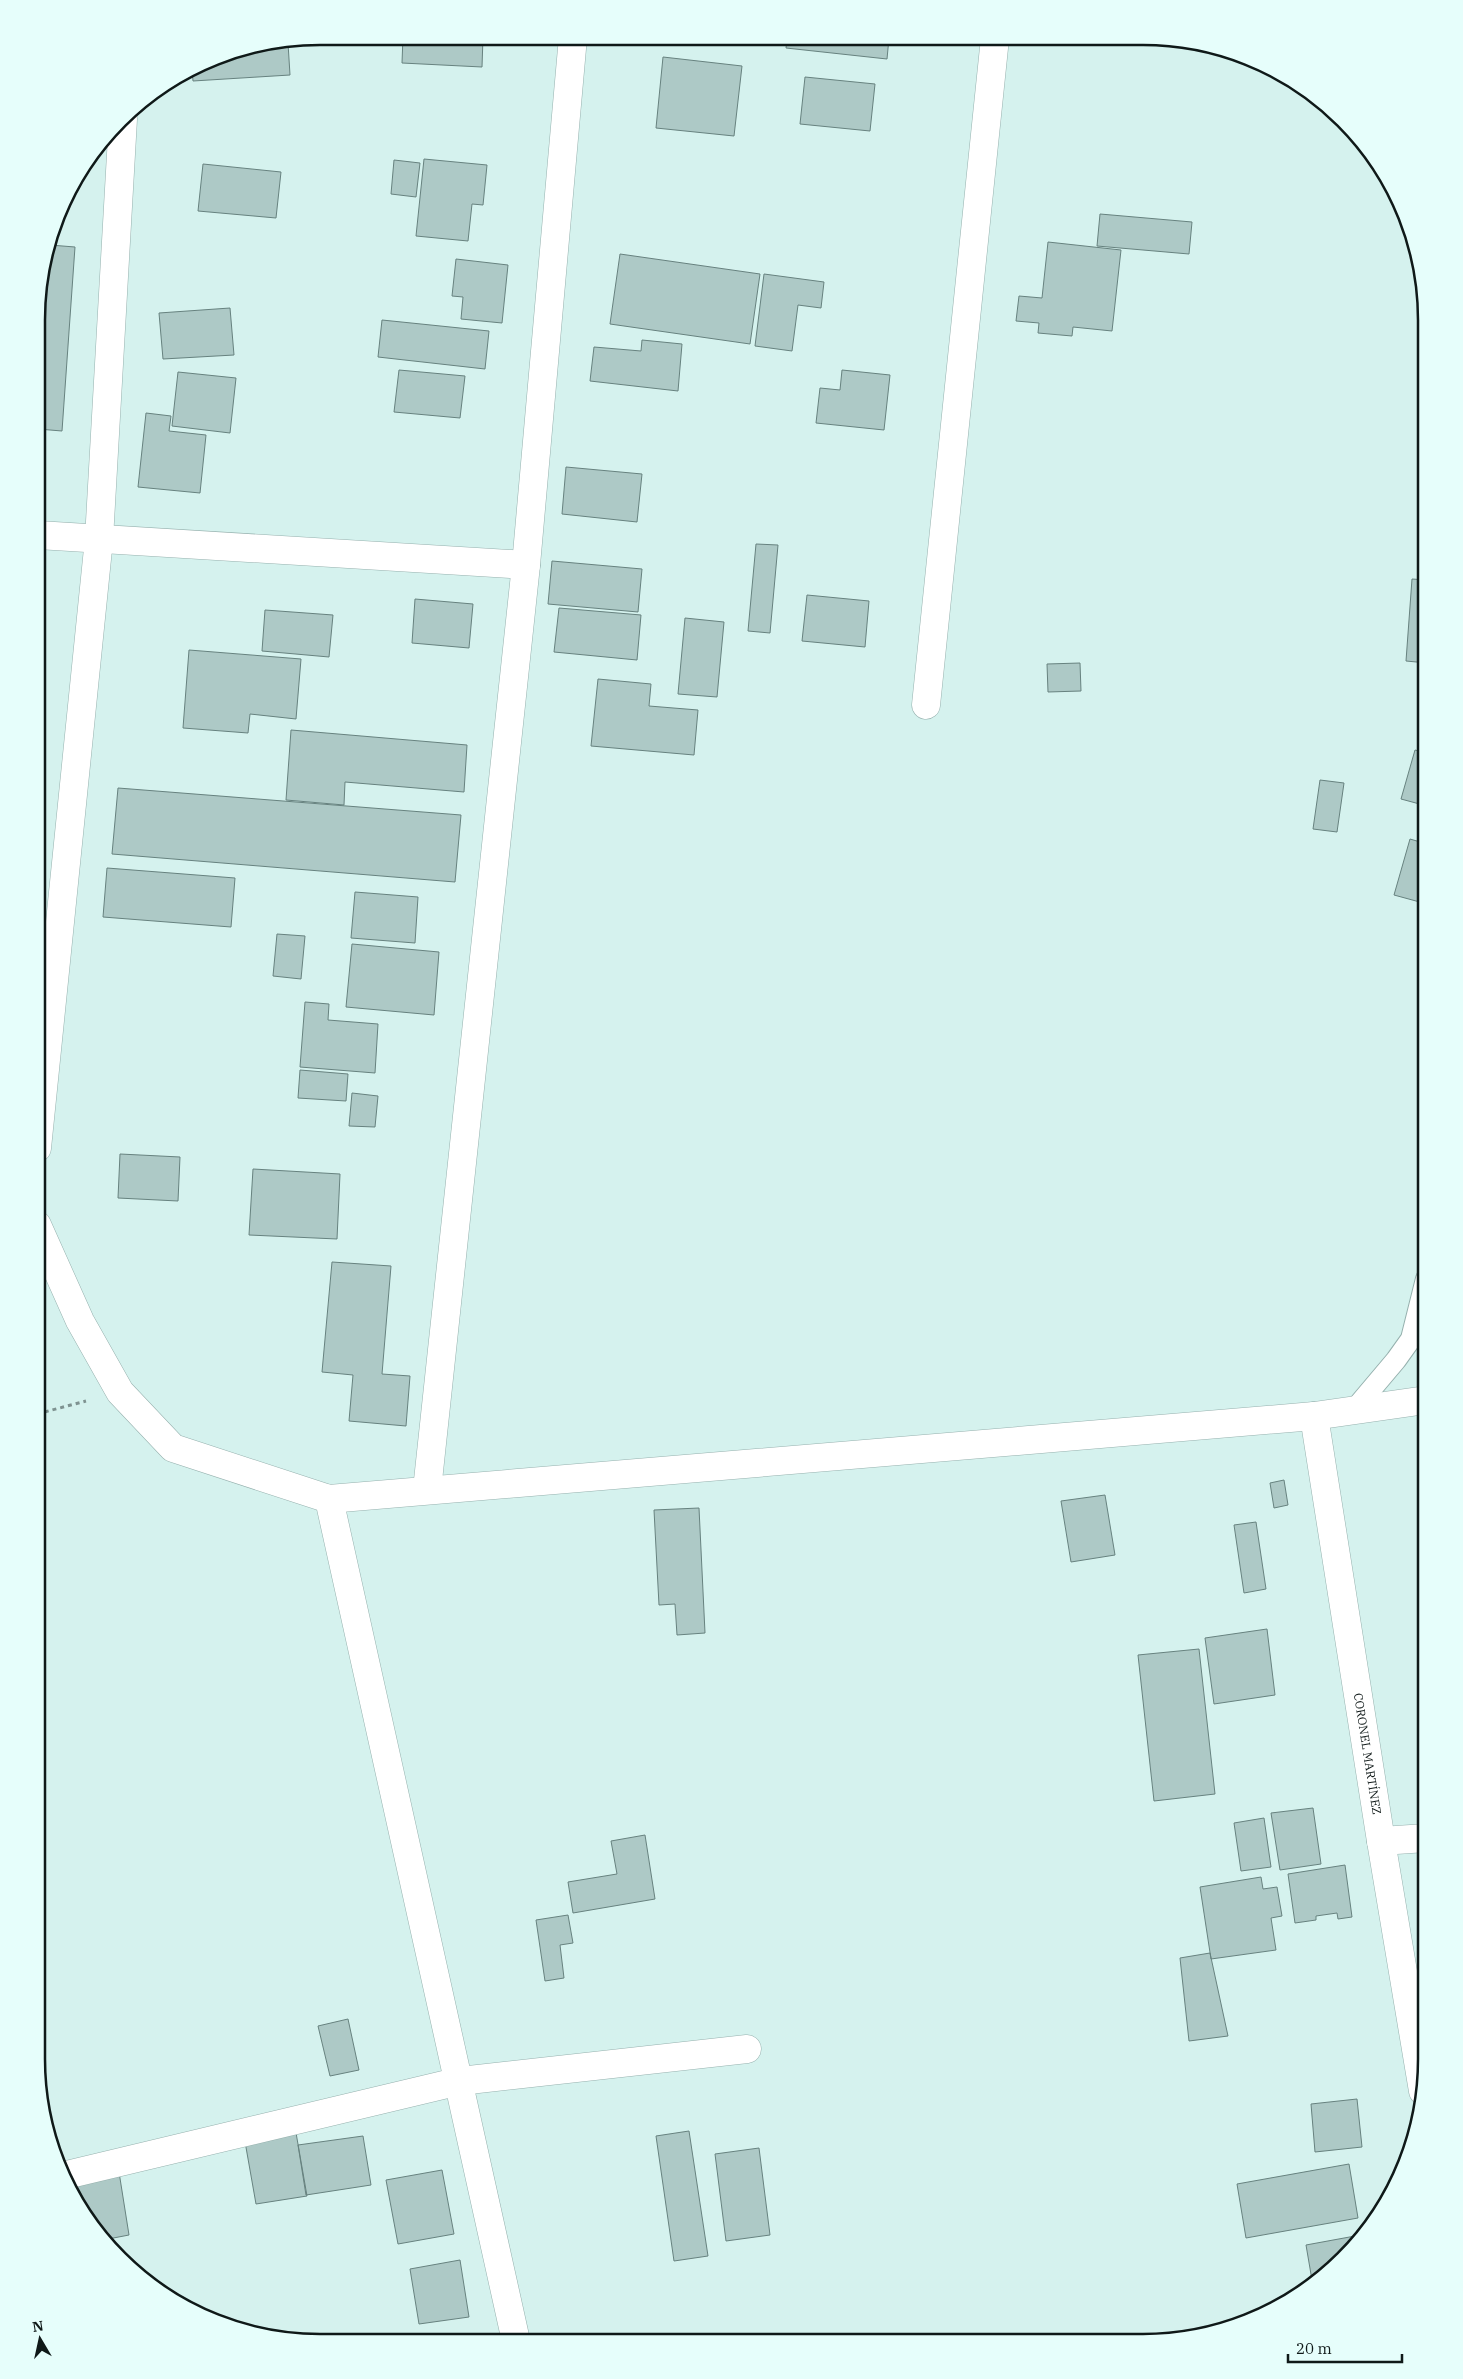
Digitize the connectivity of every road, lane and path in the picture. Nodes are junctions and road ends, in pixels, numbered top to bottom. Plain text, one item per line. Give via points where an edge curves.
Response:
1 (572, 45) edge
2 (994, 45) edge
3 (122, 128) edge
4 (45, 535) edge
5 (99, 539) junction
6 (526, 565) junction
7 (926, 704) dead end
8 (45, 1078) edge
9 (45, 1243) edge
10 (1418, 1311) edge
11 (120, 1392) junction
12 (1418, 1401) edge
13 (1353, 1410) junction
14 (45, 1412) edge
15 (1314, 1416) junction
16 (427, 1490) junction
17 (328, 1499) junction
18 (1418, 1839) edge
19 (1381, 1841) junction
20 (747, 2049) dead end
21 (1418, 2056) edge
22 (460, 2081) junction
23 (70, 2174) edge
24 (514, 2334) edge

1 - 6 street
2 - 7 street
3 - 5 street
4 - 5 street
5 - 6 street
5 - 8 street
6 - 16 street
9 - 11 street via 80,1321
10 - 13 lane via 1411,1339
11 - 14 path
11 - 17 street via 173,1448
12 - 13 street
13 - 15 street
15 - 16 street
15 - 19 street, CORONEL MARTÍNEZ
16 - 17 street
17 - 22 street
18 - 19 street
19 - 21 street, CORONEL MARTÍNEZ
20 - 22 street
22 - 23 street
22 - 24 street

